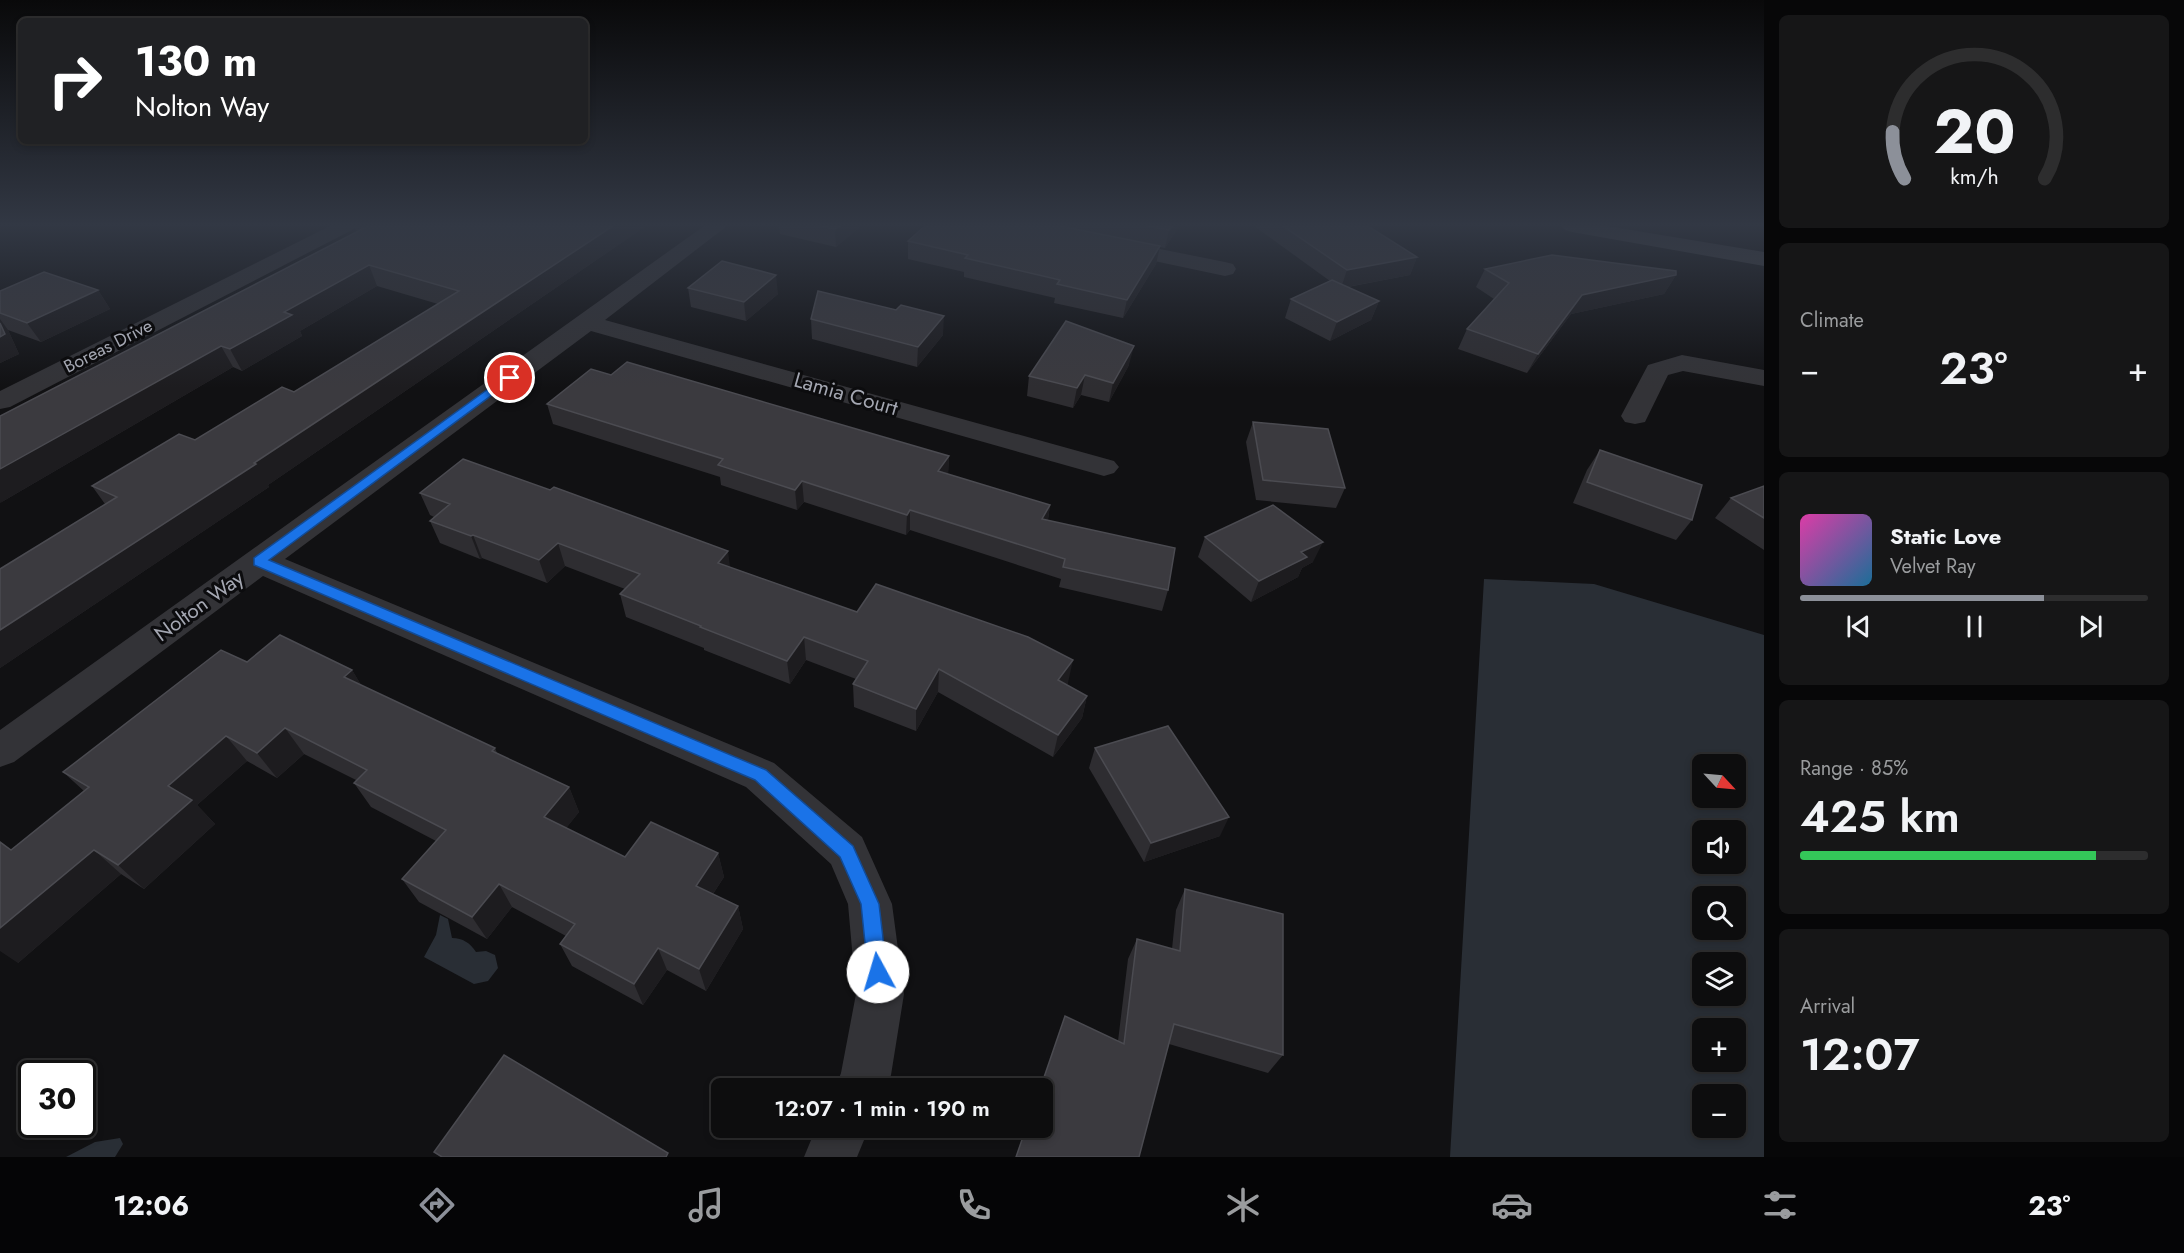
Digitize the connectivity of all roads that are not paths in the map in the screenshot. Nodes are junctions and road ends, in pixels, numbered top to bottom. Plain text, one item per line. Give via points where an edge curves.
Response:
1 (239, 280) edge
2 (644, 280) edge
3 (587, 322) junction
4 (1764, 378) edge
5 (0, 401) edge
6 (1635, 416) dead end
7 (1104, 467) dead end
8 (259, 561) junction
9 (0, 752) edge
10 (865, 1078) edge
11 (839, 1138) edge
12 (830, 1157) edge

1 - 5 street, Boreas Drive
2 - 3 street, Nolton Way
3 - 7 street, Lamia Court
3 - 8 street, Nolton Way
4 - 6 street via 1682,363 1656,370
8 - 9 street, Nolton Way
8 - 10 street via 760,775 847,851 870,904 880,994
11 - 12 street

